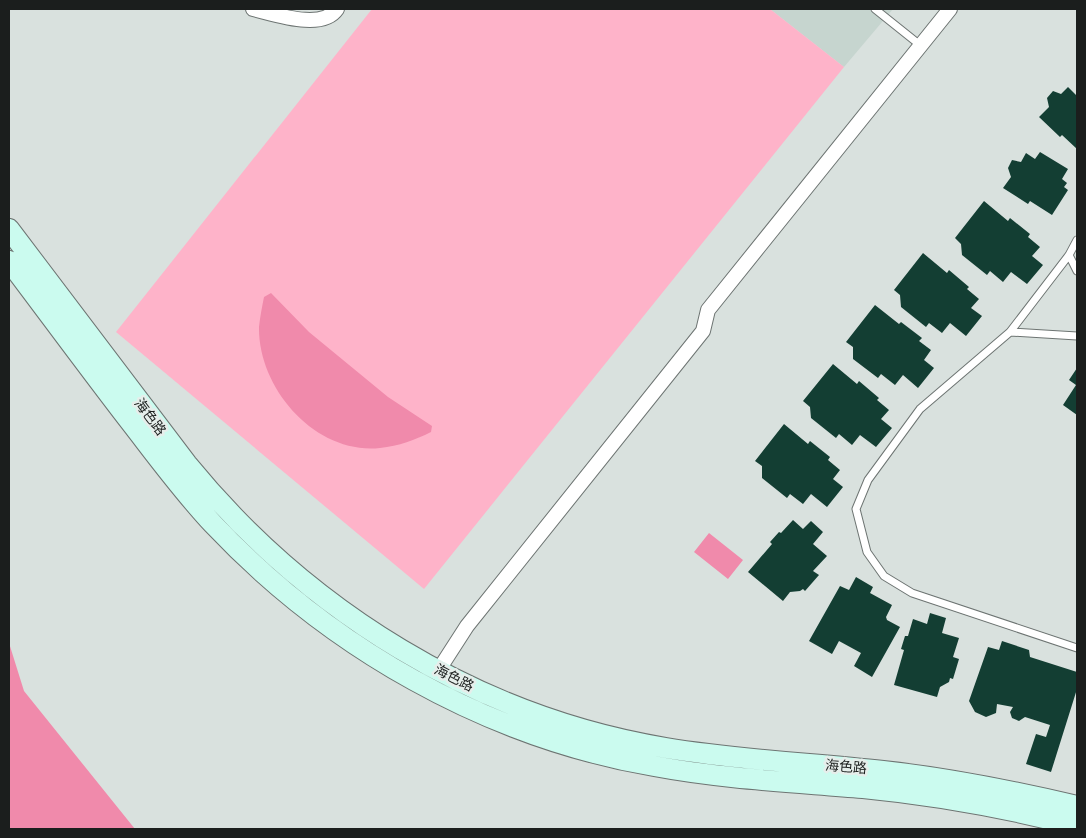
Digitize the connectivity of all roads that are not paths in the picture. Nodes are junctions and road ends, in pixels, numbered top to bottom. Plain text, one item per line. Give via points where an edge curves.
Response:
1 (253, 9) edge
2 (337, 9) edge
3 (875, 9) edge
4 (950, 9) edge
5 (920, 45) junction
6 (9, 229) edge
7 (1077, 240) edge
8 (1069, 255) junction
9 (9, 261) edge
10 (1077, 271) edge
11 (1010, 332) junction
12 (1077, 336) edge
13 (1077, 648) edge
14 (438, 671) junction
15 (1077, 806) edge
16 (1077, 826) edge

1 - 2 street via 303,20 320,20
3 - 5 lane
4 - 5 street
5 - 14 street via 708,310 703,331 467,626
6 - 14 street, 海色路 via 166,438 237,520 280,562 332,604
7 - 8 lane
8 - 10 lane
8 - 11 lane
9 - 16 street, 海色路 via 168,471 236,547 286,593 339,634 431,689 515,727 628,762 723,776 919,795
11 - 12 lane
11 - 13 lane via 920,409 868,480 856,509 868,552 884,576 912,593
14 - 15 street, 海色路 via 517,707 632,742 713,755 920,776

